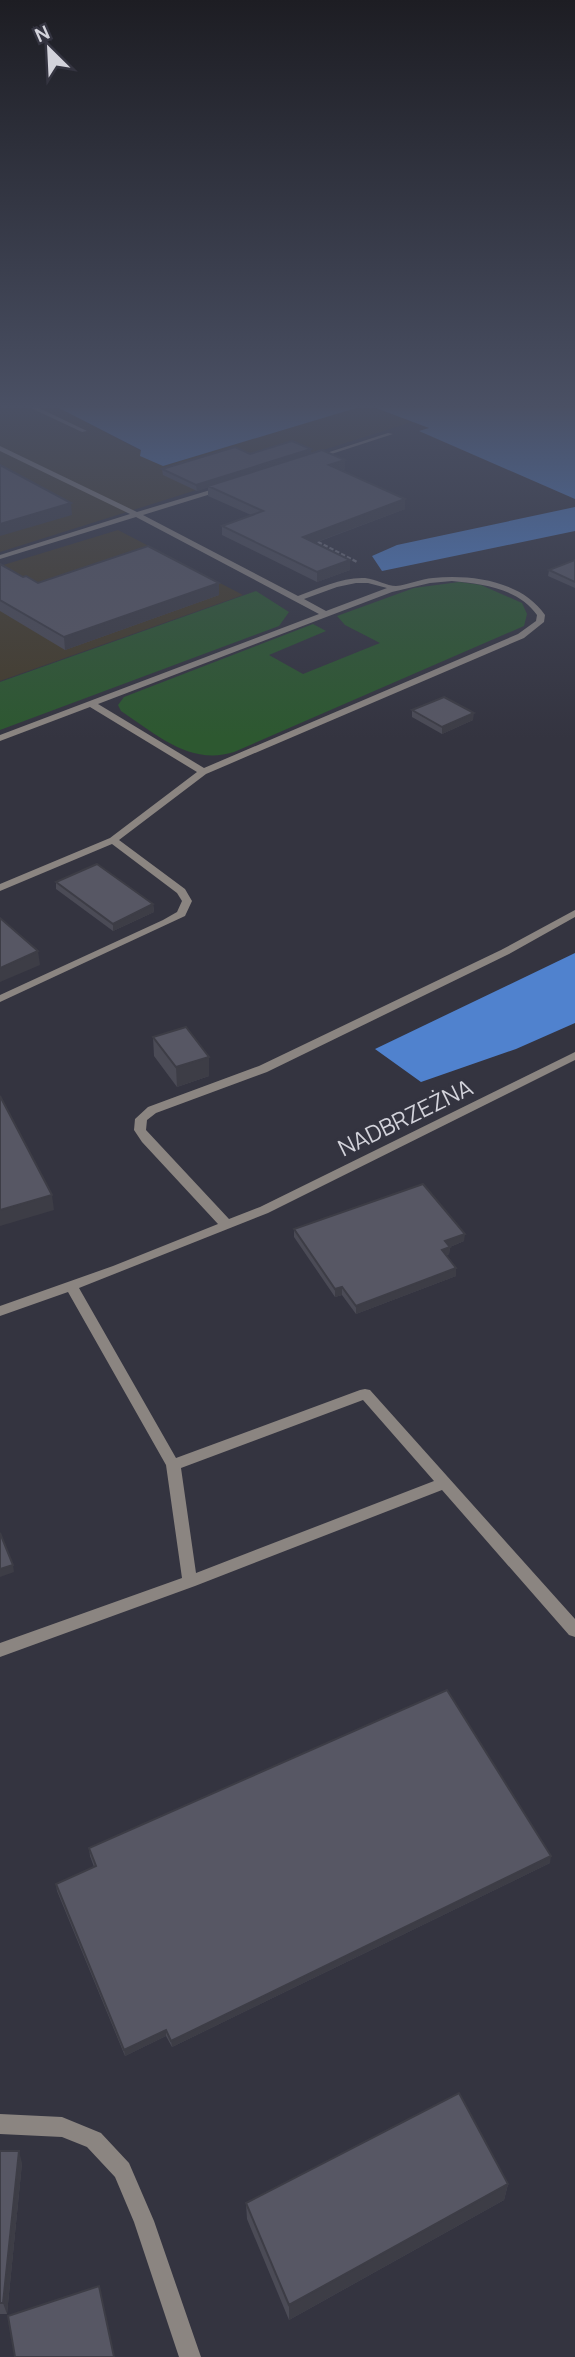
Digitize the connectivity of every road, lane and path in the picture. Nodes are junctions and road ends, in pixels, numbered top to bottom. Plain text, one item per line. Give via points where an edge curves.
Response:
1 (124, 518) edge
2 (141, 518) edge
3 (312, 539) edge
4 (0, 556) edge
5 (230, 563) joint
6 (357, 579) junction
7 (394, 588) junction
8 (298, 599) junction
9 (326, 614) junction
10 (91, 704) junction
11 (0, 738) edge
12 (204, 772) junction
13 (113, 841) junction
14 (0, 888) edge
15 (575, 913) edge
16 (0, 999) edge
17 (572, 1061) edge
18 (227, 1225) junction
19 (71, 1286) junction
20 (0, 1311) edge
21 (173, 1465) junction
22 (444, 1483) junction
23 (190, 1582) junction
24 (575, 1630) edge
25 (0, 1650) edge
26 (0, 2123) edge
27 (190, 2357) edge

1 - 4 street
2 - 5 street
3 - 6 path via 355,559 361,570
5 - 8 street
6 - 7 street
6 - 8 street
7 - 9 street
7 - 12 street via 429,579 483,582 527,599 541,615 540,622 521,636
8 - 9 street
9 - 10 street
10 - 11 street
10 - 12 street
12 - 13 street
13 - 14 street
13 - 16 street via 181,891 187,901 181,914
15 - 18 street via 505,952 263,1069 152,1110 141,1119 140,1130 146,1139
17 - 18 street, NADBRZEŻNA
18 - 19 street, NADBRZEŻNA
19 - 20 street, NADBRZEŻNA
19 - 21 street
21 - 22 street via 365,1394
21 - 23 street
22 - 23 street
22 - 24 street
23 - 25 street
26 - 27 street via 62,2127 94,2140 122,2170

